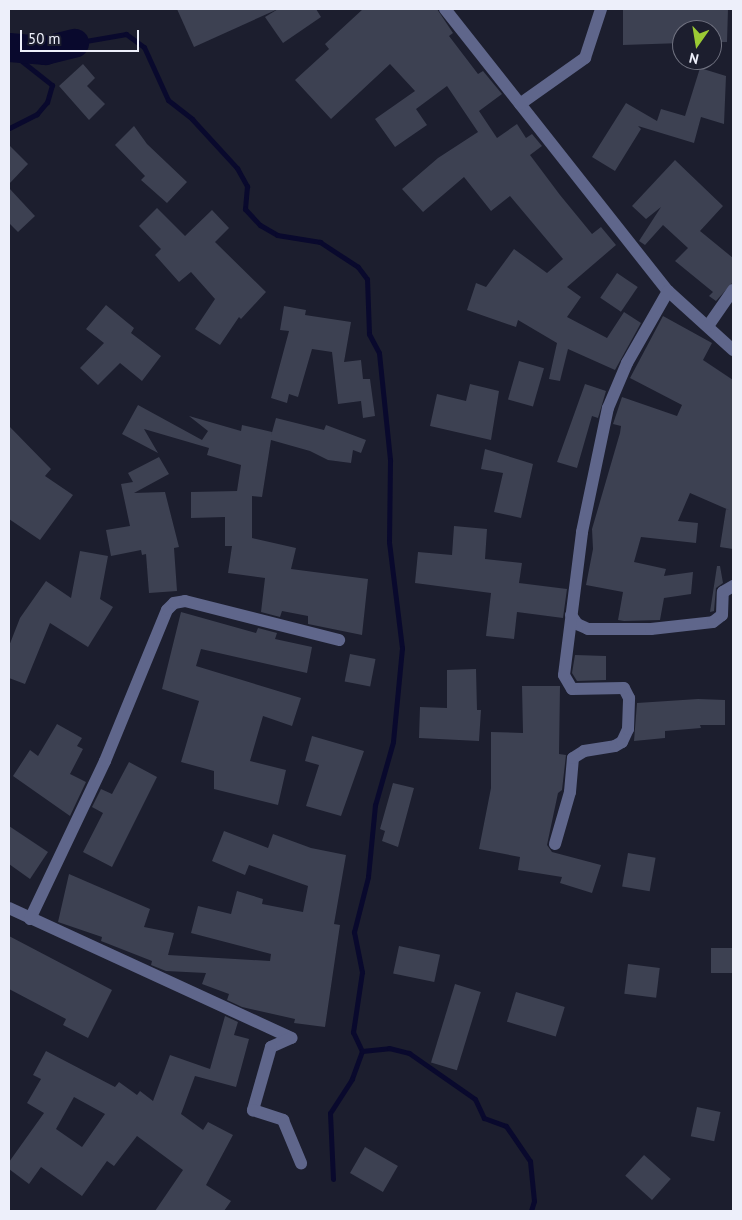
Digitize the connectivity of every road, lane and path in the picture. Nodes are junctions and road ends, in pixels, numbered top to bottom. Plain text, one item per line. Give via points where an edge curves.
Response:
1 (445, 9) edge
2 (601, 9) edge
3 (520, 104) junction
4 (733, 290) edge
5 (668, 291) junction
6 (708, 326) junction
7 (733, 350) edge
8 (733, 586) edge
9 (571, 615) junction
10 (339, 640) dead end
11 (555, 844) dead end
12 (9, 908) edge
13 (30, 919) junction
14 (301, 1162) dead end

1 - 3 street
2 - 3 street via 585,58
3 - 5 street
4 - 6 street
5 - 6 street
5 - 9 street via 627,363 608,408
6 - 7 street
8 - 9 street via 723,592 722,615 713,622 652,629 588,629 577,624
9 - 11 street via 564,674 567,684 572,689 624,688 629,698 628,729 622,742 615,746 584,751 573,758 570,792
10 - 13 street via 185,601 174,603 167,610 105,760
12 - 13 street
13 - 14 street via 291,1038 271,1047 253,1110 283,1120

